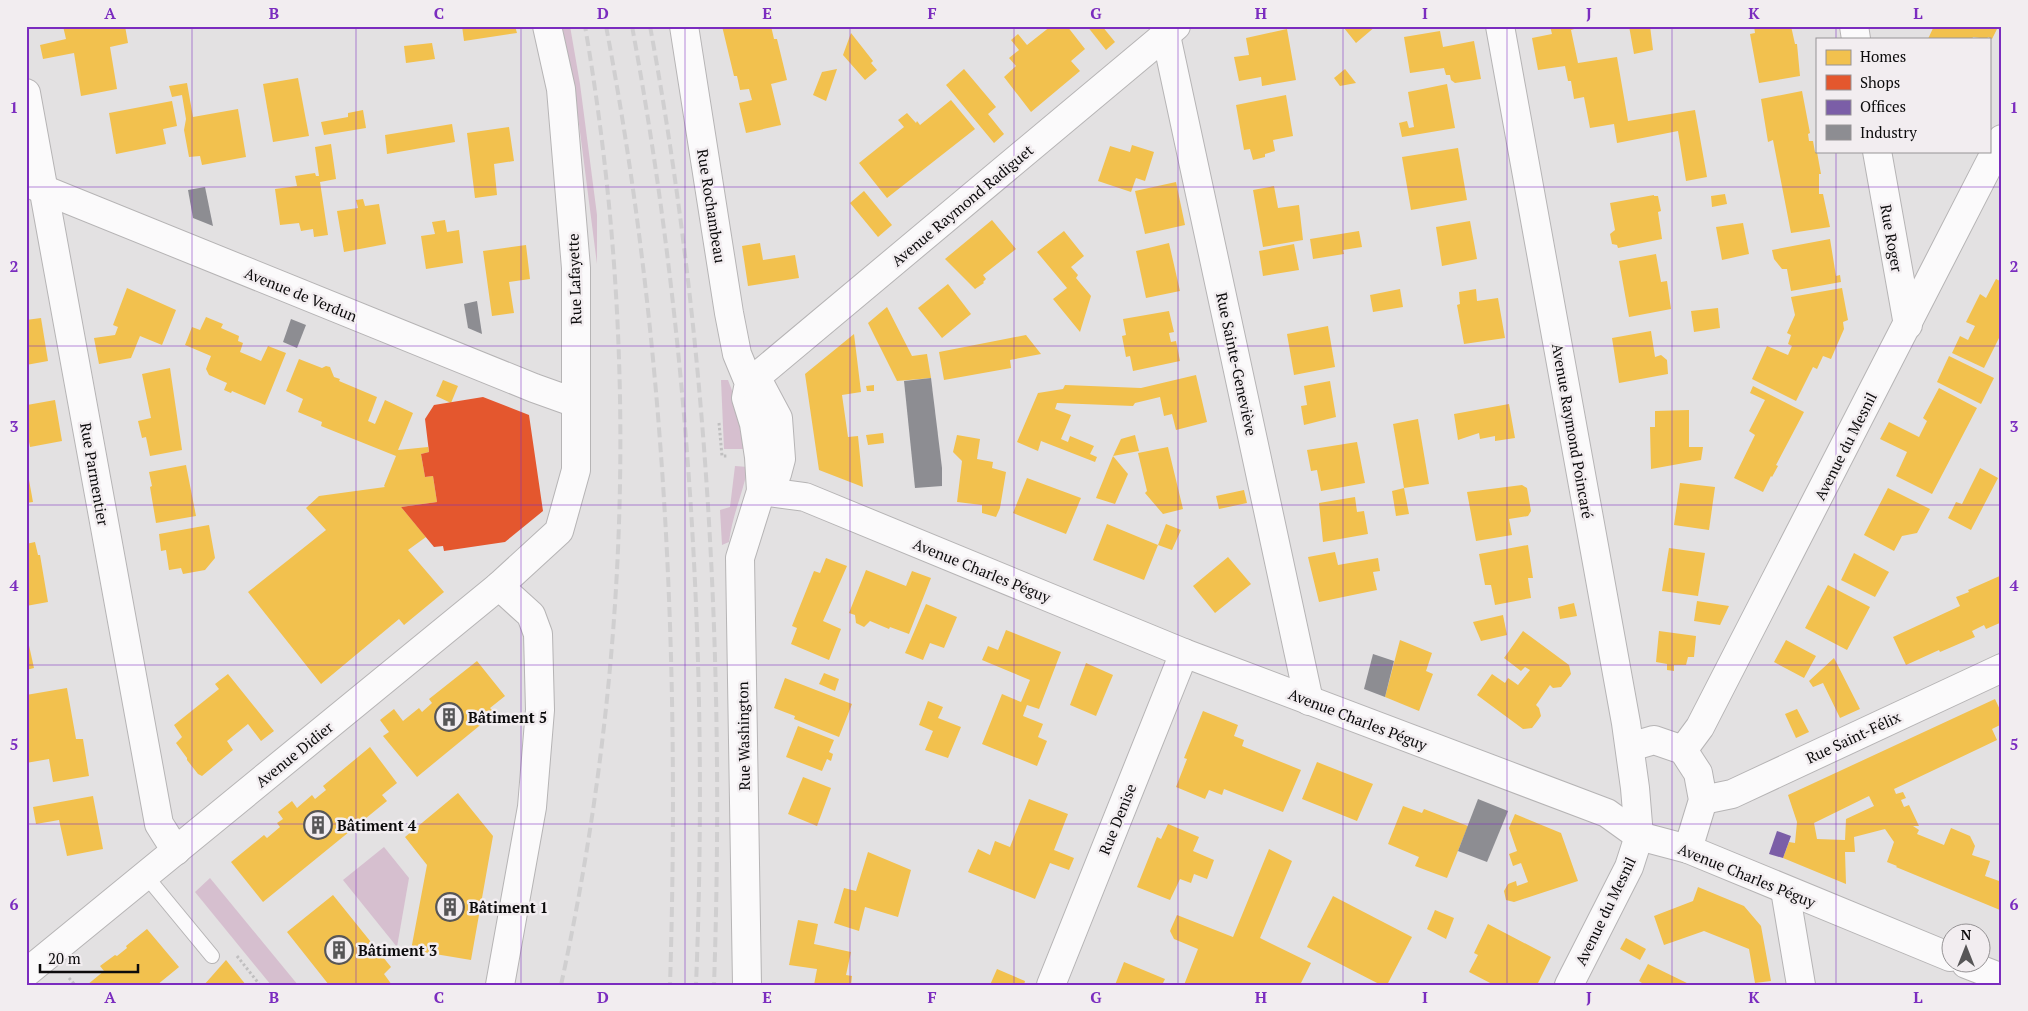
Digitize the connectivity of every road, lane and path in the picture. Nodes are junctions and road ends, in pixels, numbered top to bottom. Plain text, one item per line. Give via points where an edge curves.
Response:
1 (547, 26) edge
2 (684, 26) edge
3 (1500, 26) edge
4 (1169, 29) edge
5 (26, 93) edge
6 (2002, 139) edge
7 (1877, 152) edge
8 (35, 186) edge
9 (1908, 325) junction
10 (749, 383) junction
11 (576, 403) junction
12 (761, 491) junction
13 (559, 531) joint
14 (499, 586) junction
15 (1184, 653) junction
16 (2002, 668) edge
17 (1309, 701) junction
18 (1630, 747) junction
19 (1683, 750) junction
20 (1703, 800) junction
21 (1639, 836) junction
22 (1688, 849) junction
23 (176, 851) junction
24 (146, 876) junction
25 (1785, 890) junction
26 (1940, 953) edge
27 (212, 956) dead end
28 (26, 973) edge
29 (1990, 973) edge
30 (2002, 978) edge
31 (500, 985) edge
32 (747, 985) edge
33 (1051, 985) edge
34 (1569, 985) edge
35 (1801, 985) edge

1 - 11 street, Rue Lafayette via 561,89 576,268
2 - 10 street, Rue Rochambeau via 729,313 738,354
3 - 18 street, Avenue Raymond Poincaré
4 - 10 street, Avenue Raymond Radiguet
4 - 17 street, Rue Sainte-Geneviève
5 - 8 street, Rue Parmentier
6 - 9 street, Avenue du Mesnil
7 - 9 street, Rue Roger
8 - 11 street, Avenue de Verdun
8 - 23 street, Rue Parmentier via 159,824
9 - 19 street, Avenue du Mesnil via 1700,727
10 - 12 street, Rue Rochambeau via 746,398 758,449
11 - 13 street, Rue Lafayette via 576,470
12 - 15 street, Avenue Charles Péguy via 805,497
12 - 32 street, Rue Washington via 740,558
13 - 14 street, Avenue Didier
14 - 23 street, Avenue Didier
14 - 31 street via 531,615 538,634 540,710 532,807
15 - 17 street, Avenue Charles Péguy
15 - 33 street, Rue Denise
16 - 20 street, Rue Saint-Félix via 1732,794
17 - 21 street, Avenue Charles Péguy via 1607,813
18 - 19 street via 1654,740
18 - 21 street, Avenue Raymond Poincaré
19 - 20 street via 1698,773
20 - 22 street
21 - 22 street, Avenue Charles Péguy
21 - 34 street, Avenue du Mesnil via 1629,867
22 - 25 street, Avenue Charles Péguy
23 - 24 street, Avenue Didier
24 - 27 lane
24 - 28 street, Avenue Didier
25 - 26 street, Avenue Charles Péguy
25 - 35 street
29 - 30 street

